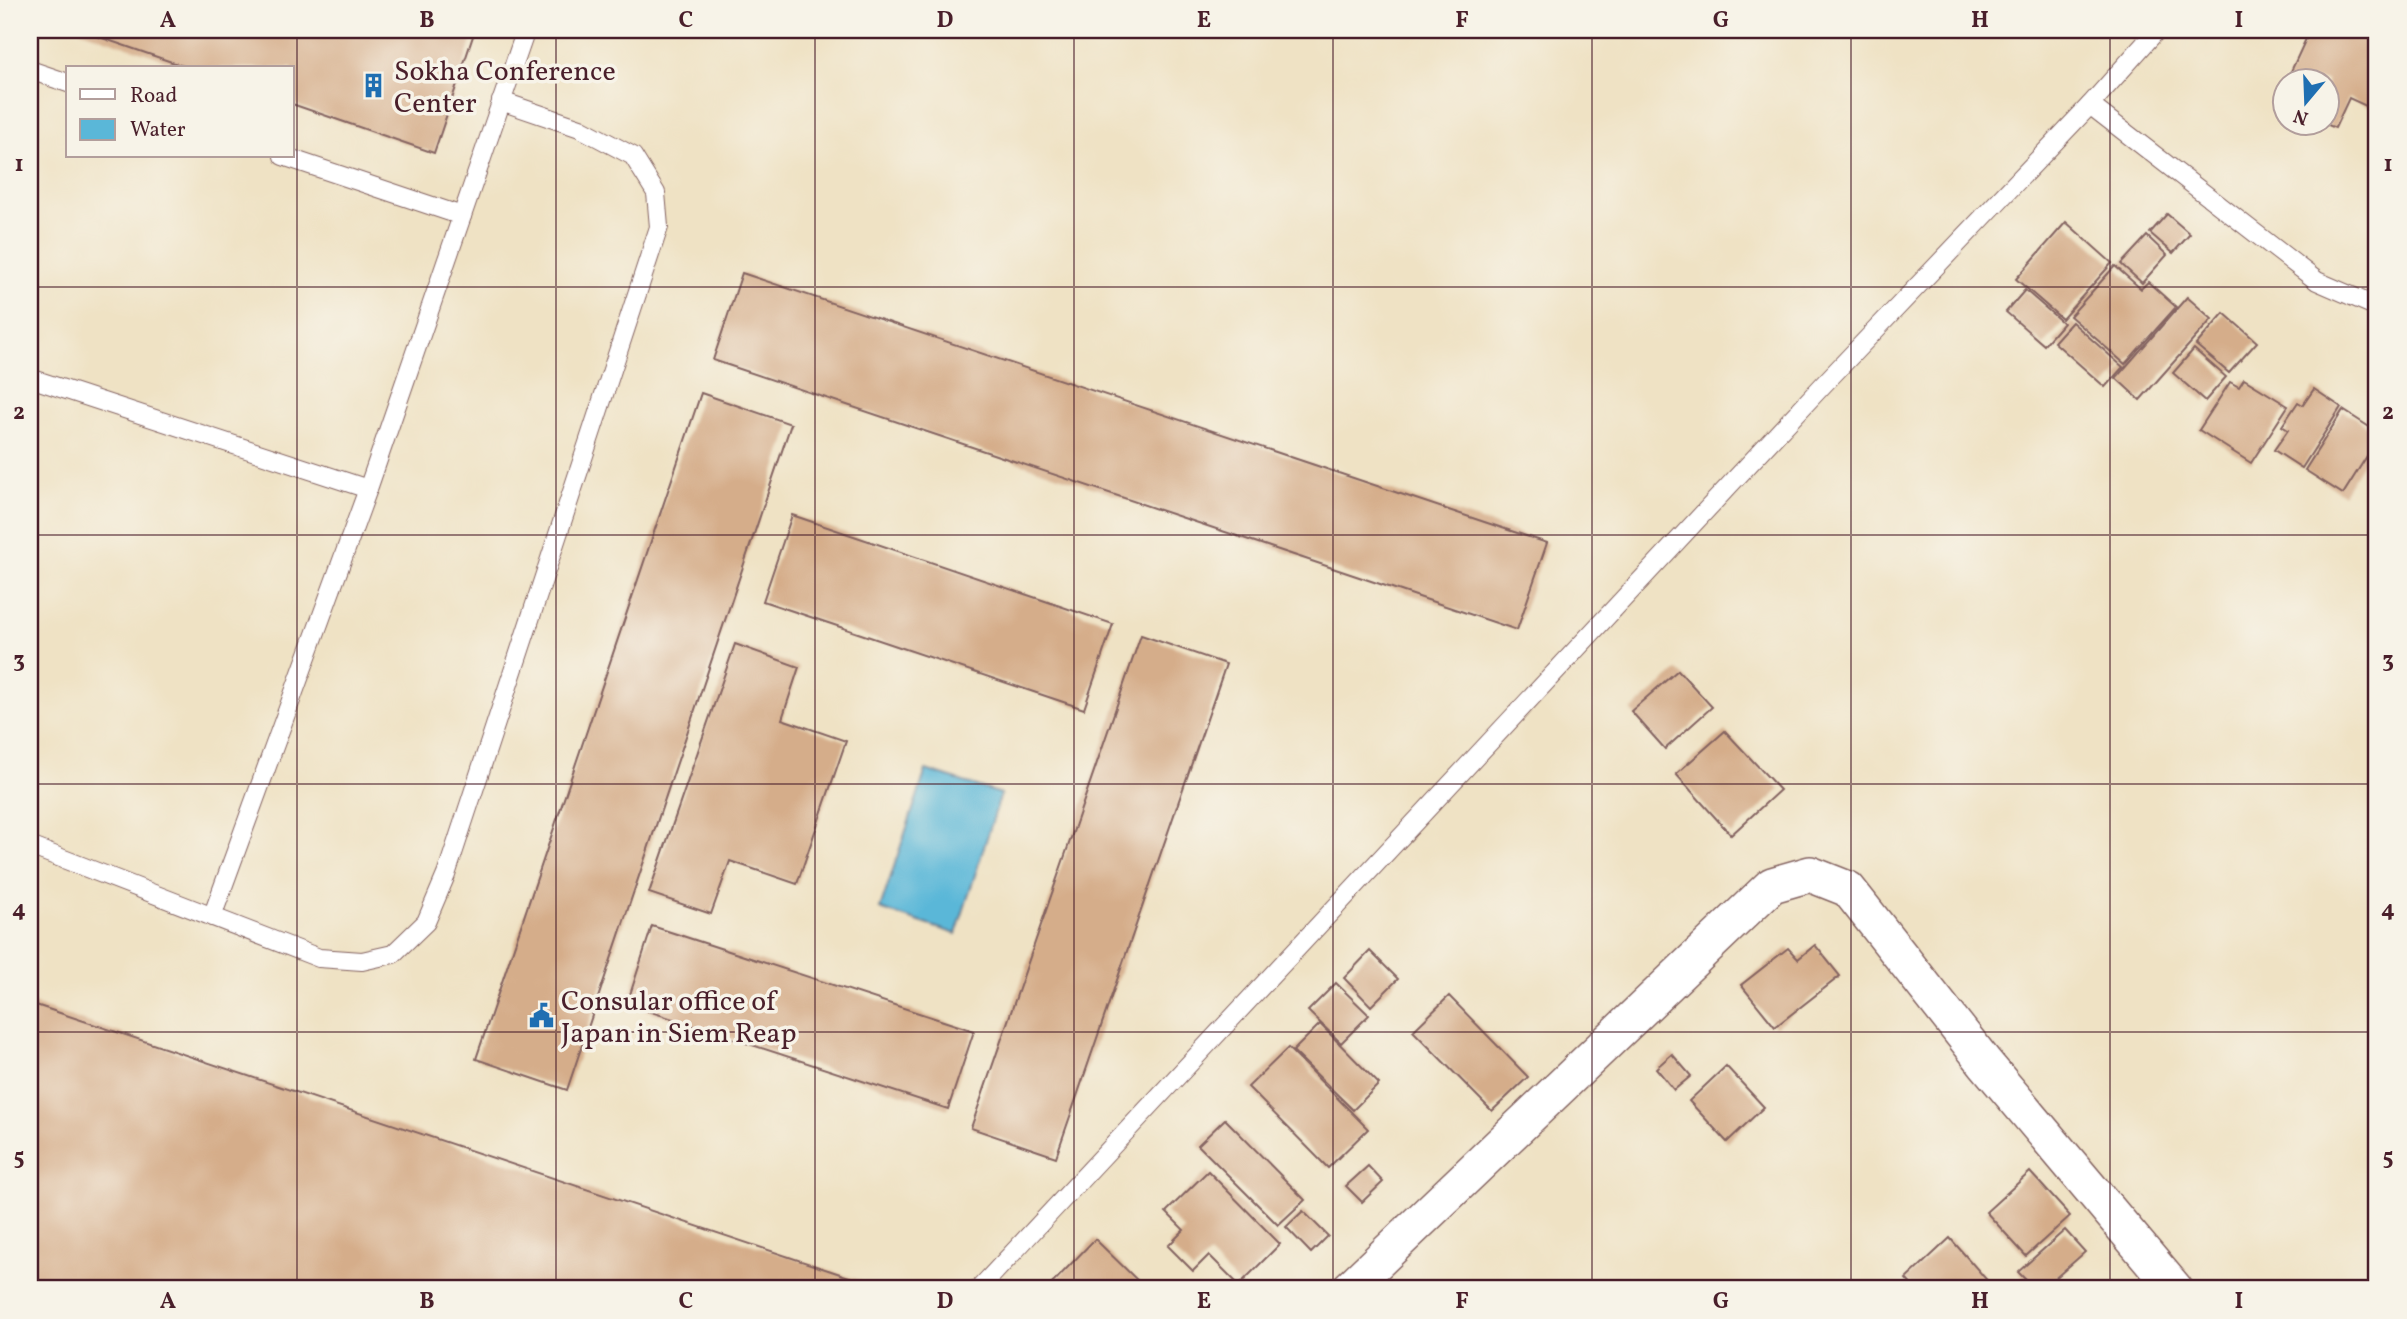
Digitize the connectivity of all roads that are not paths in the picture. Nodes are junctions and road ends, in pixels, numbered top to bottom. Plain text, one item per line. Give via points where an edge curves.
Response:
1 (526, 30) edge
2 (2157, 30) edge
3 (30, 70) edge
4 (66, 82) edge
5 (501, 101) junction
6 (2090, 105) junction
7 (289, 158) edge
8 (462, 216) junction
9 (2377, 307) edge
10 (30, 378) edge
11 (368, 489) junction
12 (30, 846) edge
13 (212, 917) junction
14 (979, 1289) edge
15 (1349, 1289) edge
16 (2175, 1289) edge

1 - 5 lane
2 - 6 lane
3 - 4 lane
5 - 8 lane
5 - 13 lane via 580,128 633,156 656,193 659,227 446,875 426,922 393,954 362,961 319,958
6 - 9 lane via 2317,281
6 - 14 lane via 1823,384
7 - 8 lane
8 - 11 lane
10 - 11 lane
11 - 13 lane
12 - 13 lane
15 - 16 street via 1772,885 1810,874 1848,889 1985,1063

